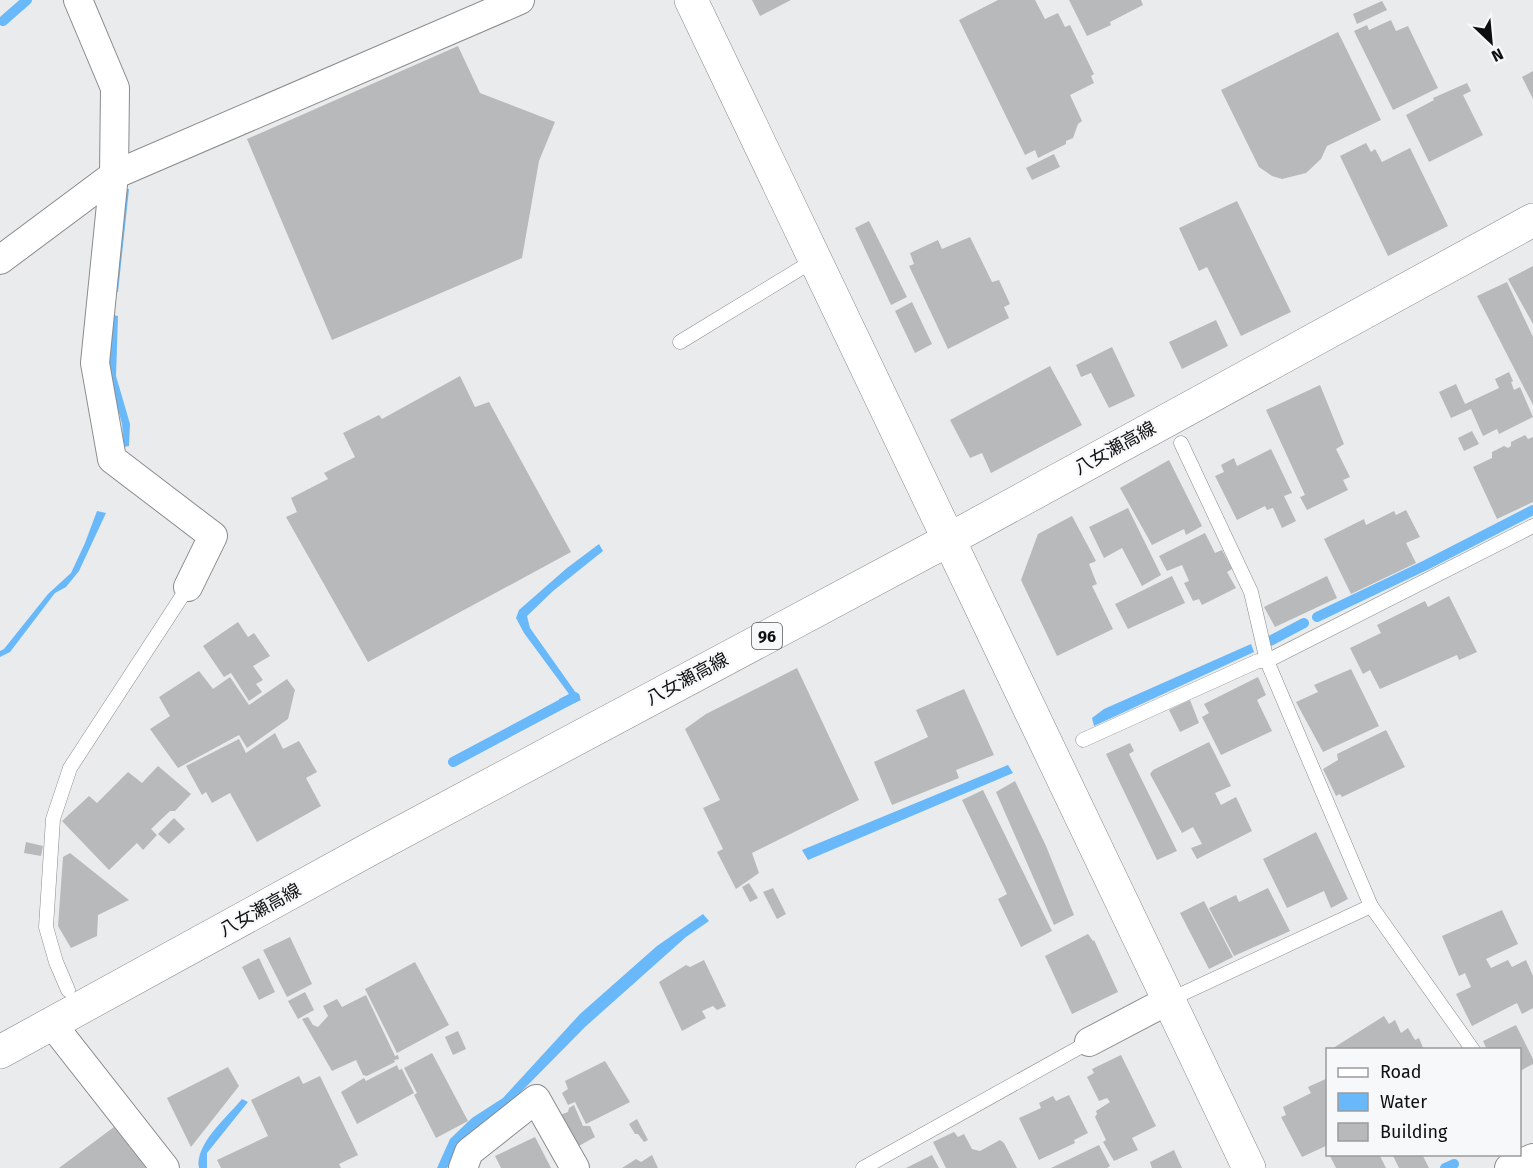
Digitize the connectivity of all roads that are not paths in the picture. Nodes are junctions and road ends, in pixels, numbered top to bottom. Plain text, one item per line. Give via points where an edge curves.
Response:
1 (78, 0) edge
2 (520, 0) edge
3 (691, 0) edge
4 (114, 175) junction
5 (1533, 220) edge
6 (816, 259) junction
7 (0, 260) edge
8 (680, 342) dead end
9 (1181, 443) dead end
10 (1533, 526) edge
11 (950, 539) junction
12 (188, 586) joint
13 (1267, 661) junction
14 (1083, 740) dead end
15 (1371, 906) junction
16 (68, 990) dead end
17 (1169, 1000) junction
18 (52, 1024) junction
19 (1089, 1042) joint
20 (1472, 1048) edge
21 (0, 1052) edge
22 (165, 1168) edge
23 (463, 1168) edge
24 (575, 1168) edge
25 (863, 1168) edge
26 (1249, 1168) edge

1 - 4 street via 115,88
2 - 4 street
3 - 6 main road
4 - 7 street
4 - 12 street via 95,363 110,448 112,459 213,536
5 - 11 main road, 八女瀬高線 / 96
6 - 8 lane
6 - 11 main road
9 - 13 lane via 1251,592
10 - 13 lane
11 - 17 main road
11 - 18 main road, 八女瀬高線 / 96
12 - 16 lane via 70,768 53,819 46,927
13 - 14 lane via 1258,661
13 - 15 lane
15 - 17 lane
15 - 20 lane
17 - 19 street
17 - 26 main road
18 - 21 main road, 八女瀬高線 / 96
18 - 22 street
19 - 25 lane
23 - 24 street via 469,1152 536,1100

